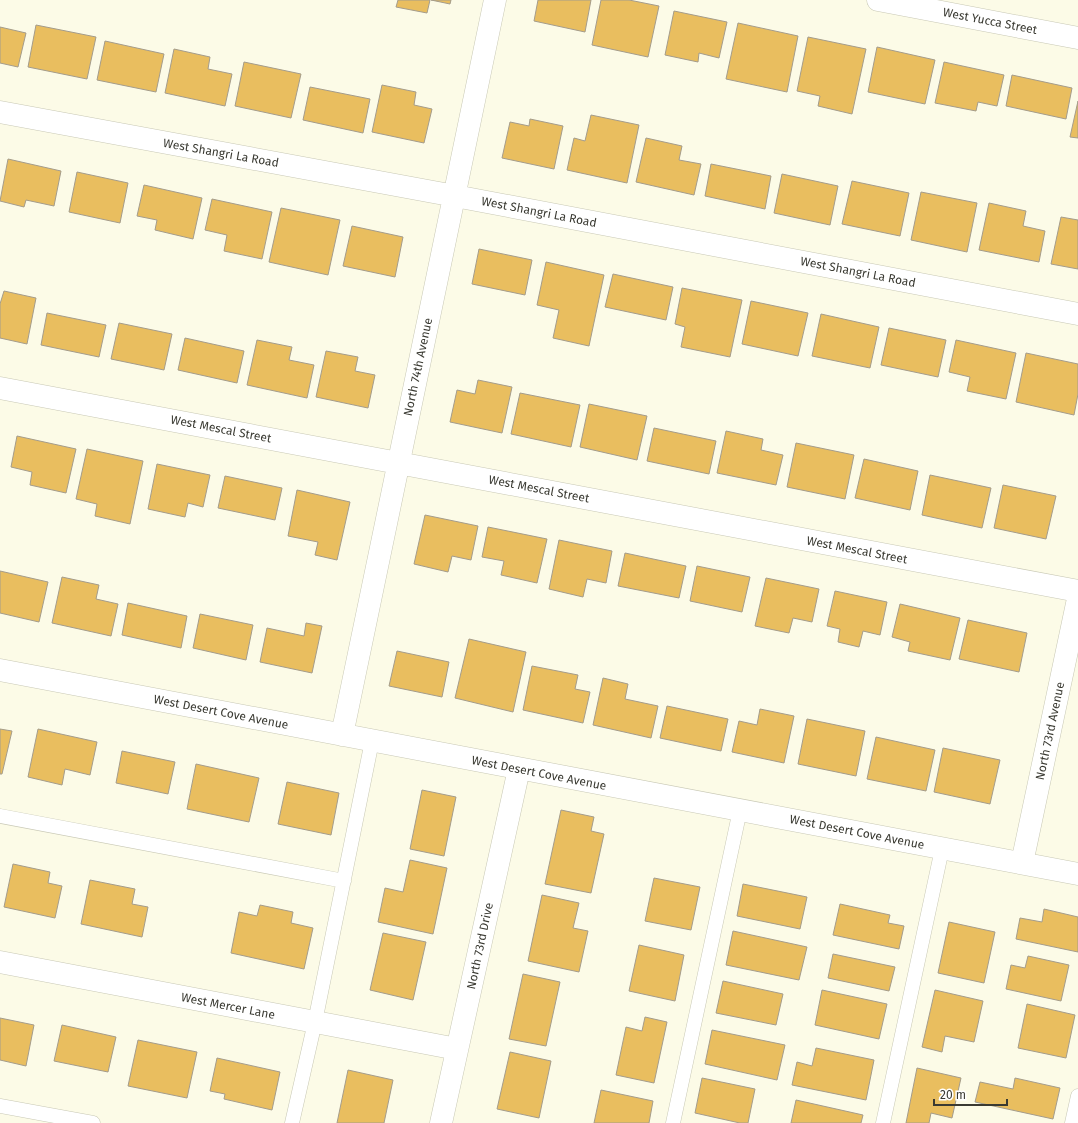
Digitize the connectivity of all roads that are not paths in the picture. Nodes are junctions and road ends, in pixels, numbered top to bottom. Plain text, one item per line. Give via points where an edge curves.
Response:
1 (495, 0) edge
2 (878, 0) edge
3 (921, 4) edge
4 (1078, 38) edge
5 (0, 112) edge
6 (455, 196) junction
7 (1078, 314) edge
8 (0, 388) edge
9 (398, 463) junction
10 (1078, 591) edge
11 (1078, 599) edge
12 (0, 670) edge
13 (342, 735) junction
14 (372, 741) junction
15 (519, 769) junction
16 (740, 810) junction
17 (0, 816) edge
18 (942, 848) junction
19 (1022, 864) junction
20 (1078, 874) edge
21 (344, 881) junction
22 (0, 962) edge
23 (314, 1022) junction
24 (457, 1049) junction
25 (1078, 1096) edge
26 (0, 1106) edge
27 (93, 1123) edge
28 (292, 1123) edge
29 (441, 1123) edge
30 (673, 1123) edge
31 (883, 1123) edge
32 (1072, 1123) edge

1 - 6 street, North 74th Avenue
2 - 3 street, West Yucca Street
3 - 4 street, West Yucca Street
5 - 6 street, West Shangri La Road
6 - 7 street, West Shangri La Road
6 - 9 street, North 74th Avenue
8 - 9 street, West Mescal Street
9 - 10 street, West Mescal Street
9 - 13 street, North 74th Avenue
11 - 19 street, North 73rd Avenue
12 - 13 street, West Desert Cove Avenue
13 - 14 street, West Desert Cove Avenue
14 - 15 street, West Desert Cove Avenue
14 - 21 lane
15 - 16 street, West Desert Cove Avenue
15 - 24 street, North 73rd Drive
16 - 18 street, West Desert Cove Avenue
16 - 30 lane
17 - 21 lane
18 - 19 street, West Desert Cove Avenue
18 - 31 lane
19 - 20 street, West Desert Cove Avenue
21 - 23 lane
22 - 23 street, West Mercer Lane
23 - 24 street, West Mercer Lane
23 - 28 lane
24 - 29 street, North 73rd Drive
25 - 32 lane
26 - 27 lane

